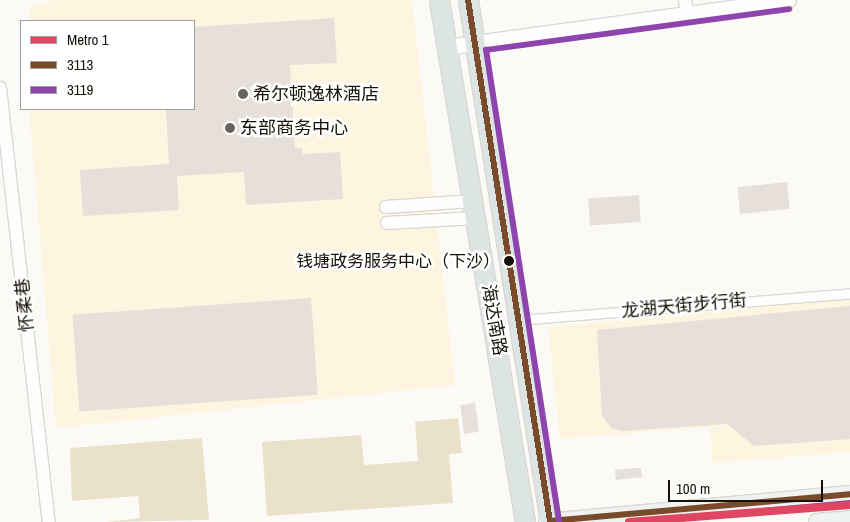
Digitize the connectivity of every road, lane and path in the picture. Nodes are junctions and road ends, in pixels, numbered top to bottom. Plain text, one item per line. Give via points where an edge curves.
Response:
1 (439, 0) edge
2 (468, 0) edge
3 (788, 0) edge
4 (686, 7) edge
5 (476, 43) junction
6 (446, 47) junction
7 (0, 88) edge
8 (386, 207) dead end
9 (475, 210) junction
10 (387, 223) dead end
11 (850, 293) edge
12 (518, 320) junction
13 (850, 494) edge
14 (850, 519) edge
15 (49, 522) edge
16 (526, 522) edge
17 (549, 522) edge
18 (817, 522) edge

1 - 6 main road, 海达南路
2 - 5 main road, 海达南路
3 - 4 street
4 - 5 street
5 - 6 street
5 - 12 main road, 海达南路
6 - 9 main road, 海达南路
7 - 15 street, 怀柔巷
8 - 9 street
9 - 10 street
9 - 16 main road, 海达南路
11 - 12 street, 龙湖天街步行街
12 - 17 main road, 海达南路
13 - 17 main road
14 - 18 main road

